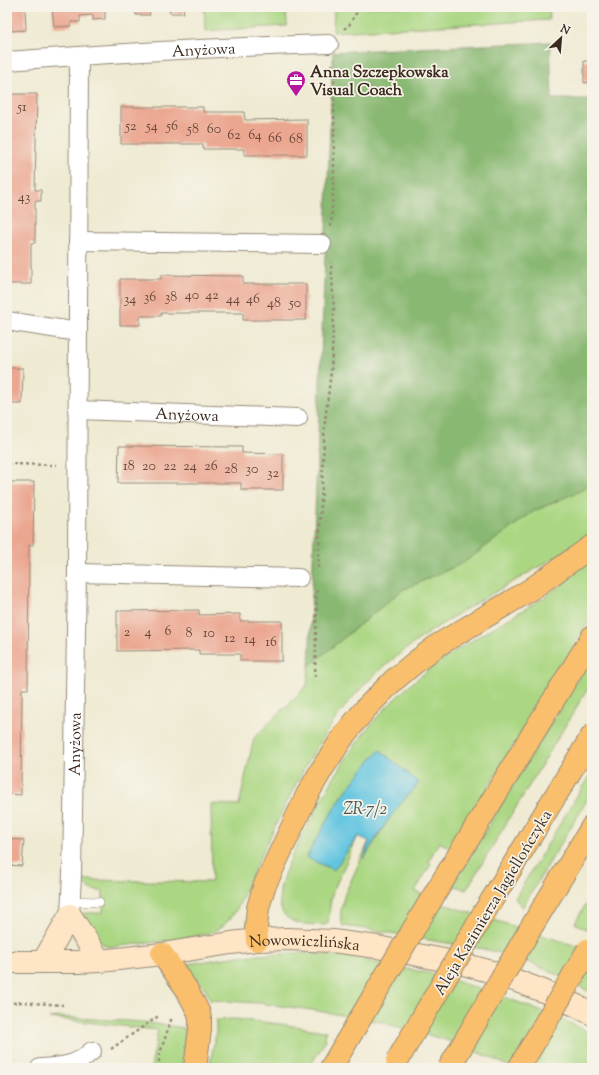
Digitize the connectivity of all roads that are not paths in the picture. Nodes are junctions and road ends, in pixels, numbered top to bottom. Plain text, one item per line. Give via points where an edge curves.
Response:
1 (329, 44) road end
2 (79, 56) junction
3 (7, 61) edge
4 (78, 241) junction
5 (328, 244) road end
6 (7, 321) edge
7 (78, 332) junction
8 (77, 410) junction
9 (298, 418) dead end
10 (592, 546) edge
11 (77, 573) junction
12 (298, 578) dead end
13 (592, 637) edge
14 (592, 736) edge
15 (592, 827) edge
16 (99, 902) dead end
17 (70, 908) junction
18 (257, 940) junction
19 (590, 946) edge
20 (162, 954) junction
21 (100, 960) junction
22 (7, 962) edge
23 (43, 962) junction
24 (592, 1014) edge
25 (92, 1051) road end
26 (394, 1064) edge
27 (40, 1068) edge
28 (195, 1068) edge
29 (331, 1068) edge
30 (449, 1068) edge
31 (519, 1068) edge

1 - 2 street, Anyżowa via 242,46
2 - 3 street, Anyżowa
2 - 4 street, Anyżowa
4 - 5 street
4 - 7 street, Anyżowa
6 - 7 street
7 - 8 street, Anyżowa
8 - 9 street, Anyżowa
8 - 11 street, Anyżowa
10 - 18 highway via 530,590 438,645 394,680 367,706 322,769 270,872 258,908
11 - 12 street
11 - 17 street, Anyżowa
13 - 29 highway, bridge
14 - 26 highway, Aleja Kazimierza Jagiellończyka, bridge
15 - 30 highway, bridge
16 - 17 lane
17 - 21 street
17 - 23 street
18 - 20 street, Nowowiczlińska
18 - 24 street, Nowowiczlińska via 333,941 459,963 496,973 543,991
19 - 31 highway, bridge
20 - 21 street, Nowowiczlińska
20 - 28 highway via 186,988 199,1013
21 - 23 street, Nowowiczlińska
22 - 23 street, Nowowiczlińska
25 - 27 street via 70,1064

